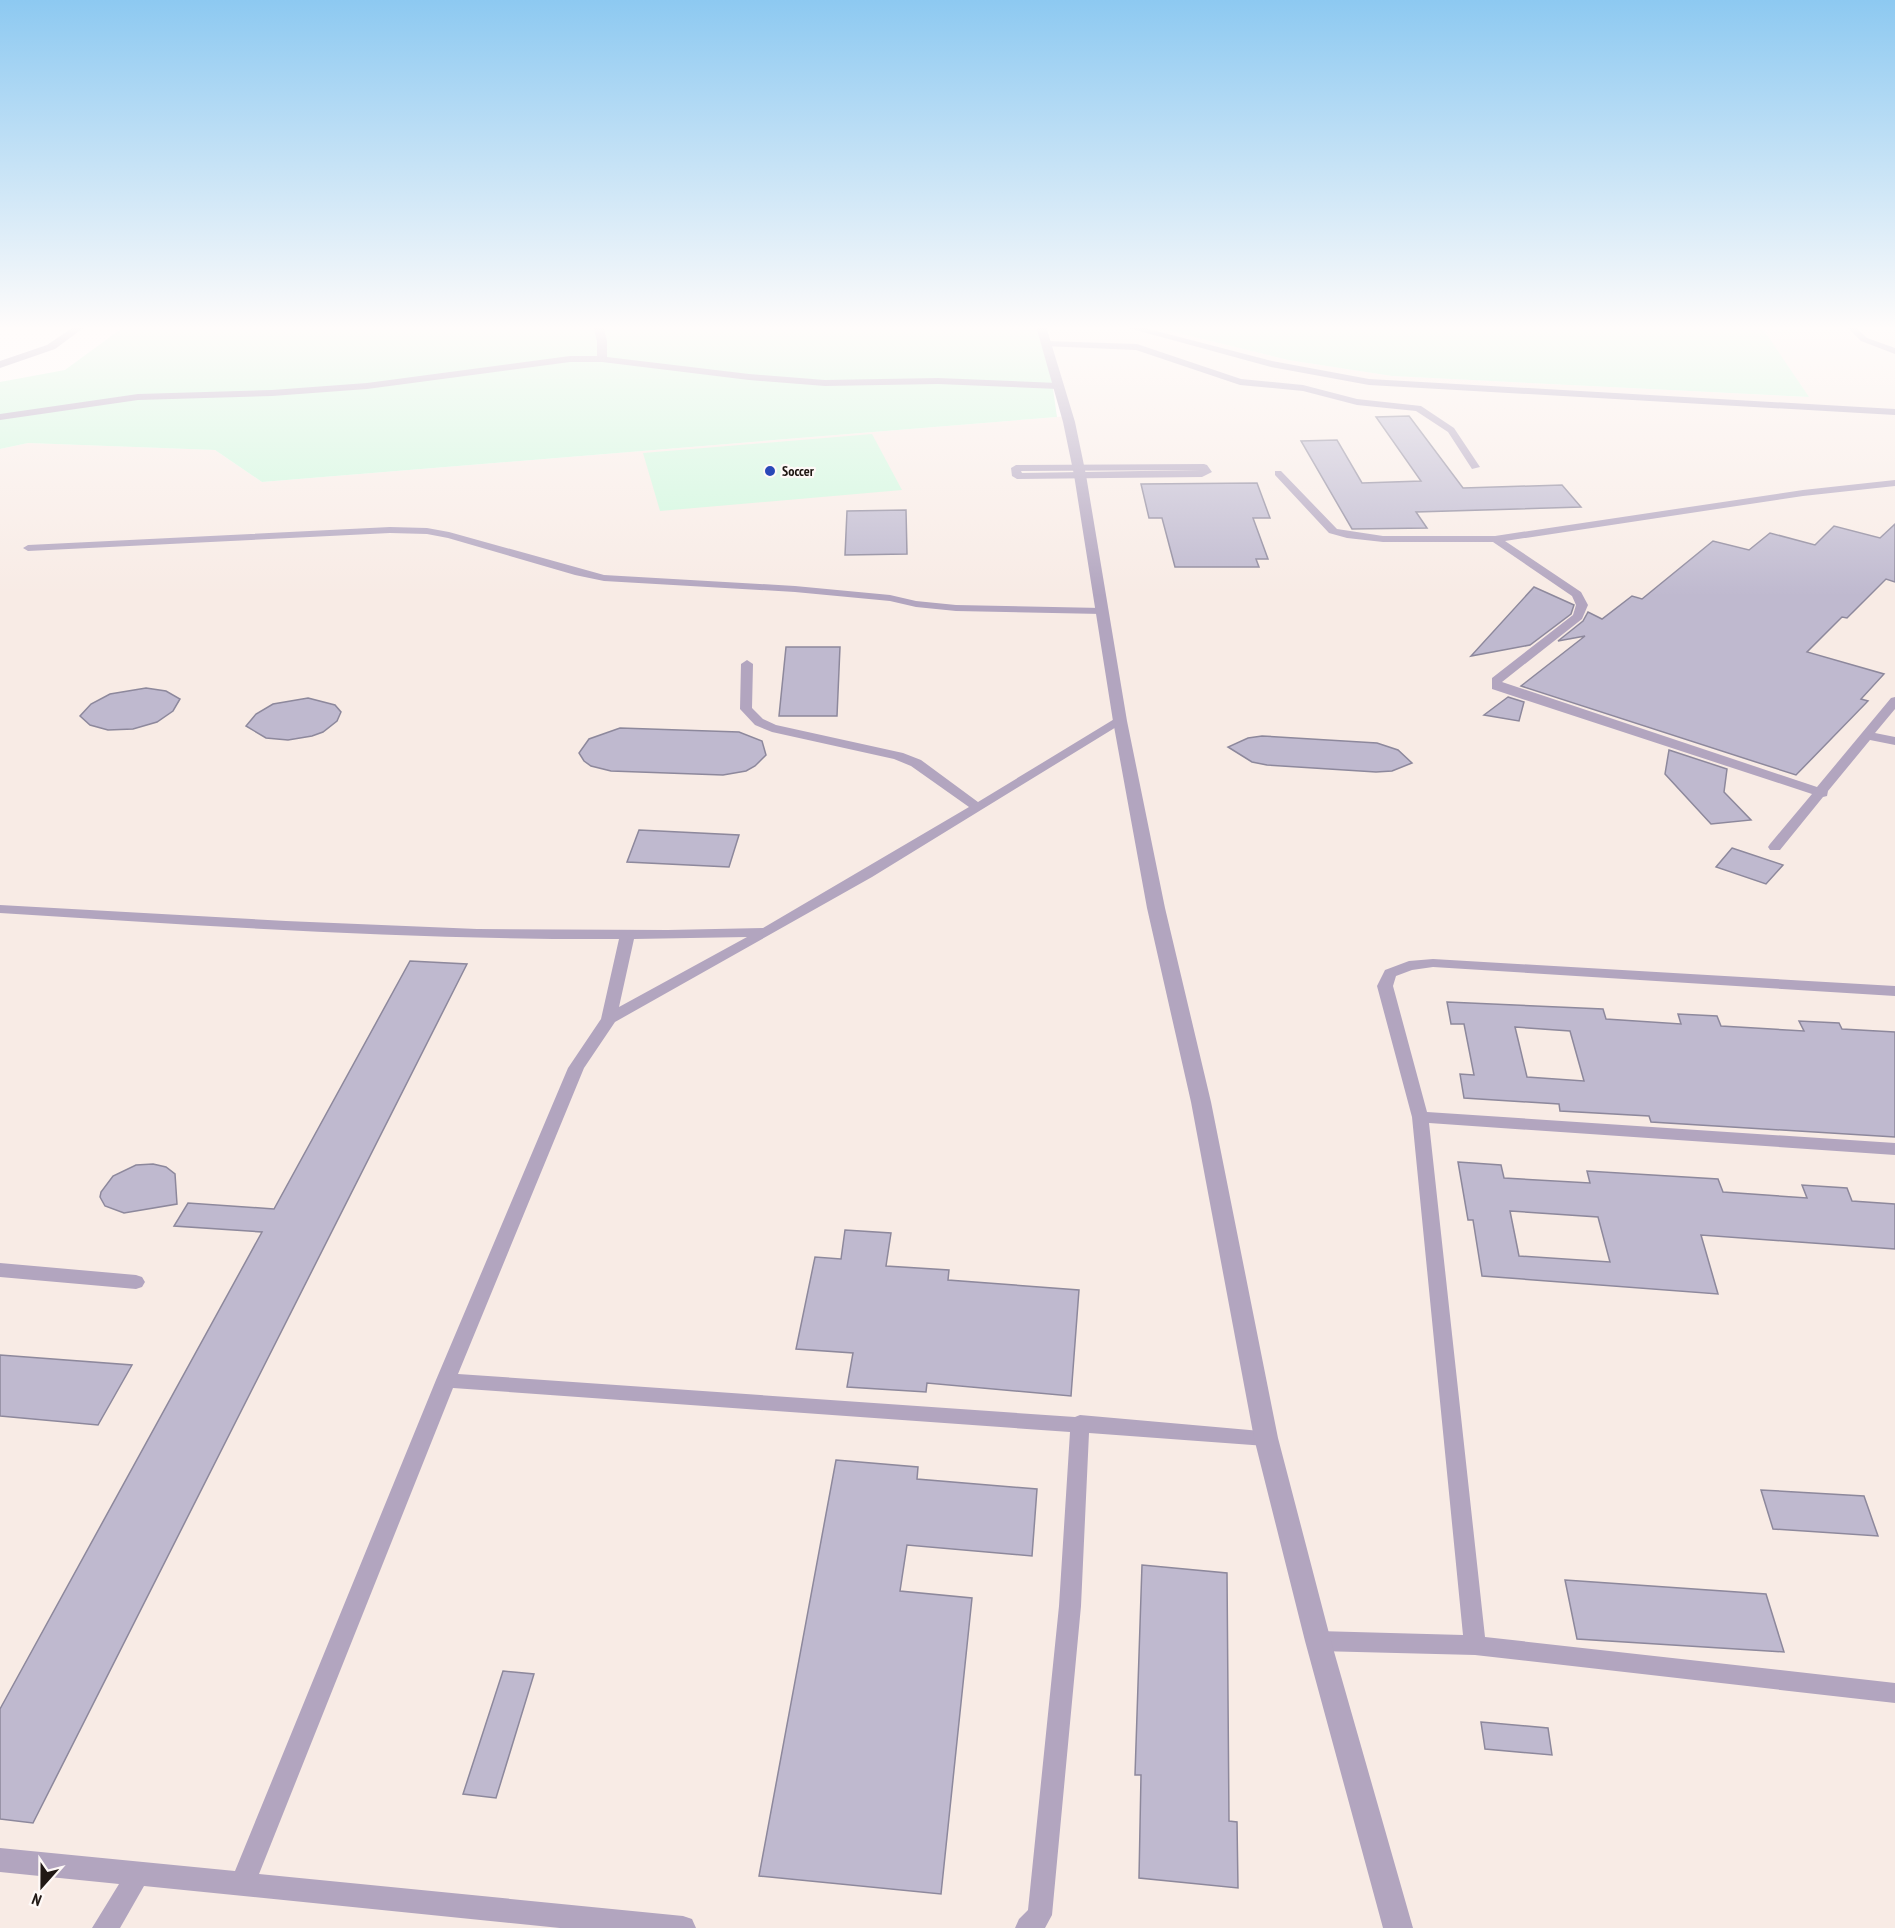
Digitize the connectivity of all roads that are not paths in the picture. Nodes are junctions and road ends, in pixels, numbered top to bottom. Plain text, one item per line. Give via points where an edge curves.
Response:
1 (1067, 416) edge
2 (1430, 416) edge
3 (1475, 467) dead end
4 (1154, 471) dead end
5 (1017, 472) dead end
6 (1079, 472) junction
7 (1278, 473) dead end
8 (1895, 483) edge
9 (1495, 539) junction
10 (28, 548) dead end
11 (1102, 611) junction
12 (747, 664) dead end
13 (1895, 701) edge
14 (1120, 721) junction
15 (1868, 736) junction
16 (1895, 741) edge
17 (1822, 793) junction
18 (978, 808) junction
19 (1775, 847) dead end
20 (0, 909) edge
21 (763, 932) junction
22 (627, 936) junction
23 (1895, 991) edge
24 (609, 1019) junction
25 (1420, 1117) junction
26 (1895, 1149) edge
27 (0, 1270) edge
28 (136, 1282) dead end
29 (446, 1380) junction
30 (1080, 1423) junction
31 (1266, 1438) junction
32 (1318, 1641) junction
33 (1475, 1645) junction
34 (1895, 1693) edge
35 (0, 1860) edge
36 (137, 1875) junction
37 (242, 1885) junction
38 (105, 1928) edge
39 (683, 1928) edge
40 (1028, 1928) edge
41 (1398, 1928) edge

1 - 6 street
2 - 3 lane via 1451,430
4 - 6 lane
5 - 6 lane
6 - 11 street
7 - 9 lane via 1333,531 1347,536
8 - 9 lane
9 - 17 lane via 1577,594 1582,605 1578,617 1496,681 1496,686
10 - 11 lane via 427,531 604,578 795,589 956,608
11 - 14 street
12 - 18 lane via 746,710 759,722 916,763
13 - 15 lane
14 - 18 lane
14 - 31 street via 1156,908 1201,1102
15 - 16 lane
15 - 17 lane
17 - 19 lane
18 - 21 lane
20 - 22 lane via 331,928
21 - 22 lane
21 - 24 lane
22 - 24 lane
23 - 25 lane via 1433,963 1409,966 1390,974 1385,986
24 - 29 lane via 576,1068
25 - 26 lane
25 - 33 lane
27 - 28 lane
29 - 30 lane
29 - 37 lane
30 - 31 lane
30 - 40 lane via 1070,1606 1040,1916
31 - 32 street
32 - 33 lane
32 - 41 street
33 - 34 lane
35 - 36 lane
36 - 37 lane
36 - 38 lane
37 - 39 lane

